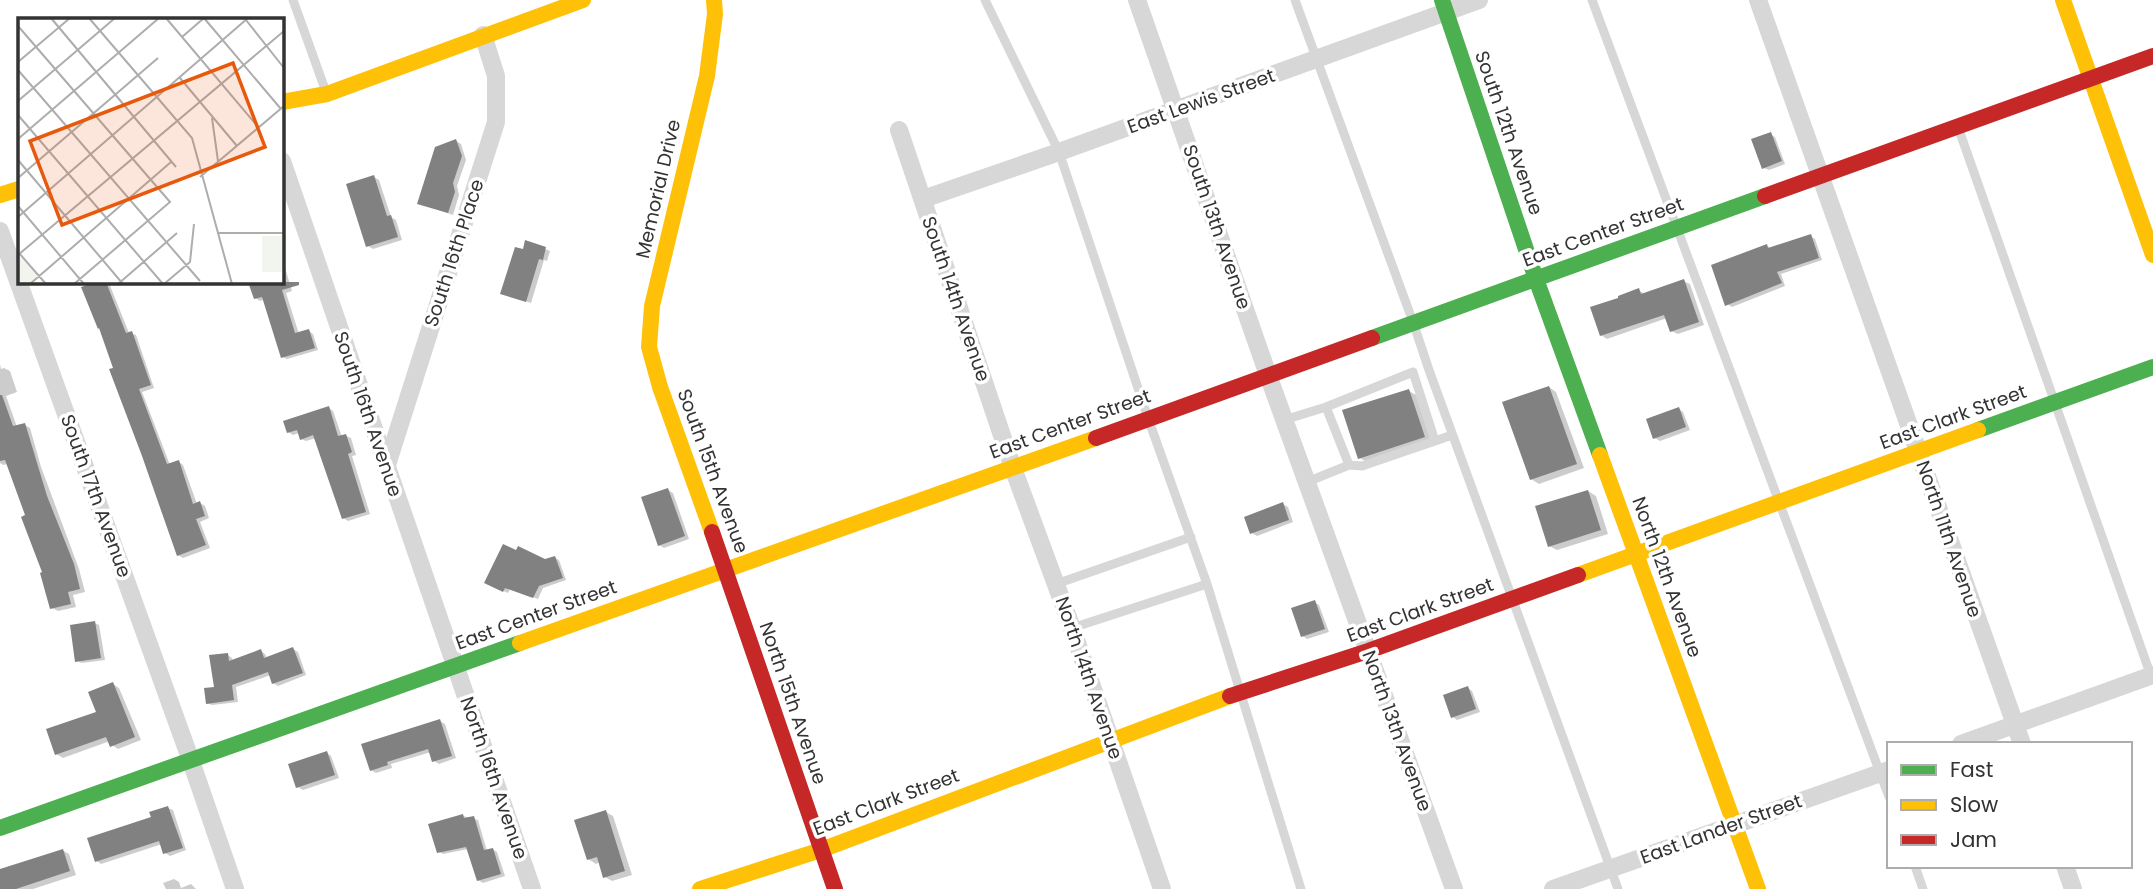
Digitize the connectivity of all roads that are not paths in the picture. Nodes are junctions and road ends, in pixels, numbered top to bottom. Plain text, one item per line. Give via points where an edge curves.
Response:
1 (293, 0) edge
2 (583, 0) edge
3 (714, 0) edge
4 (985, 0) edge
5 (1137, 0) edge
6 (1295, 0) edge
7 (1479, 0) edge
8 (1592, 0) edge
9 (1758, 0) edge
10 (2063, 0) edge
11 (1444, 6) edge
12 (484, 35) junction
13 (2153, 56) edge
14 (1316, 59) junction
15 (2091, 79) junction
16 (327, 94) junction
17 (284, 102) edge
18 (1176, 110) junction
19 (1958, 127) junction
20 (899, 130) dead end
21 (1059, 152) junction
22 (284, 167) edge
23 (1821, 176) junction
24 (18, 189) edge
25 (0, 195) edge
26 (923, 199) junction
27 (1677, 228) junction
28 (0, 231) edge
29 (2153, 255) edge
30 (1536, 279) junction
31 (18, 281) edge
32 (19, 284) edge
33 (1413, 322) junction
34 (2153, 366) edge
35 (1268, 375) junction
36 (660, 387) joint
37 (2055, 402) junction
38 (1326, 407) junction
39 (1148, 418) junction
40 (1284, 420) junction
41 (1452, 435) junction
42 (1435, 441) junction
43 (1918, 452) junction
44 (1349, 464) junction
45 (386, 468) junction
46 (1013, 468) junction
47 (1307, 482) junction
48 (1779, 502) junction
49 (1191, 537) junction
50 (1636, 554) junction
51 (726, 570) junction
52 (1056, 584) junction
53 (1207, 584) junction
54 (1512, 599) junction
55 (1072, 628) junction
56 (1368, 651) junction
57 (457, 666) junction
58 (2152, 677) edge
59 (1241, 692) junction
60 (2015, 724) junction
61 (1110, 740) junction
62 (1966, 742) edge
63 (2021, 742) edge
64 (191, 761) junction
65 (1884, 771) edge
66 (1735, 824) junction
67 (0, 828) edge
68 (821, 850) junction
69 (1916, 868) edge
70 (2066, 868) edge
71 (1610, 869) junction
72 (235, 889) edge
73 (532, 889) edge
74 (700, 889) edge
75 (835, 889) edge
76 (1162, 889) edge
77 (1301, 889) edge
78 (1454, 889) edge
79 (1553, 889) edge
80 (1618, 889) edge
81 (1758, 889) edge
82 (1923, 889) edge
83 (2073, 889) edge

1 - 16 lane
2 - 12 main road
3 - 36 main road, Memorial Drive via 707,76 652,306 649,347
4 - 21 lane
5 - 18 street, South 13th Avenue
6 - 14 lane
7 - 11 street, East Lewis Street
8 - 27 lane
9 - 23 street, North 11th Avenue
10 - 15 main road
11 - 14 street, East Lewis Street
11 - 30 main road, South 12th Avenue
12 - 16 main road
12 - 45 street, South 16th Place via 496,76 496,122
13 - 15 main road, East Center Street
14 - 18 street, East Lewis Street
14 - 33 lane
15 - 19 main road, East Center Street
15 - 29 main road
16 - 17 main road
18 - 21 street, East Lewis Street
18 - 35 street, South 13th Avenue
19 - 23 main road, East Center Street
19 - 37 lane
20 - 26 street, South 14th Avenue
21 - 26 street, East Lewis Street
21 - 39 lane
22 - 45 street, South 16th Avenue
23 - 27 main road, East Center Street
23 - 43 street, North 11th Avenue
24 - 25 main road
26 - 46 street, South 14th Avenue
27 - 30 main road, East Center Street
27 - 48 lane
28 - 31 street, South 17th Avenue
30 - 33 main road, East Center Street
30 - 50 main road, North 12th Avenue
32 - 64 street, South 17th Avenue
33 - 35 main road, East Center Street
33 - 41 lane
34 - 37 main road, East Clark Street
35 - 39 main road, East Center Street
35 - 40 street, North 13th Avenue
36 - 51 main road, South 15th Avenue
37 - 43 main road, East Clark Street
37 - 58 lane
38 - 40 lane
38 - 42 lane via 1413,372
38 - 44 lane
39 - 46 main road, East Center Street
39 - 49 lane
40 - 47 street, North 13th Avenue
41 - 42 lane
41 - 54 lane
42 - 44 lane via 1362,466
43 - 48 main road, East Clark Street
43 - 60 street, North 11th Avenue
44 - 47 lane
45 - 57 street, South 16th Avenue
46 - 51 main road, East Center Street
46 - 52 street, North 14th Avenue
47 - 56 street, North 13th Avenue
48 - 50 main road, East Clark Street
48 - 65 lane
49 - 52 lane
49 - 53 lane
50 - 54 main road, East Clark Street
50 - 66 main road, North 12th Avenue
51 - 57 main road, East Center Street
51 - 68 main road, North 15th Avenue
52 - 55 street, North 14th Avenue
53 - 55 lane
53 - 59 lane
54 - 56 main road, East Clark Street
54 - 71 lane
55 - 61 street, North 14th Avenue
56 - 59 main road, East Clark Street
56 - 78 street, North 13th Avenue
57 - 64 main road, East Center Street
57 - 73 street, North 16th Avenue
58 - 60 street
59 - 61 main road, East Clark Street
59 - 77 lane
60 - 62 street
60 - 63 street, North 11th Avenue
61 - 68 main road, East Clark Street
61 - 76 street, North 14th Avenue
64 - 67 main road, East Center Street
64 - 72 street, South 17th Avenue
65 - 66 street, East Lander Street
66 - 71 street, East Lander Street
66 - 81 main road, North 12th Avenue
68 - 74 main road, East Clark Street
68 - 75 main road, North 15th Avenue
69 - 82 lane
70 - 83 street
71 - 79 street, East Lander Street
71 - 80 lane

